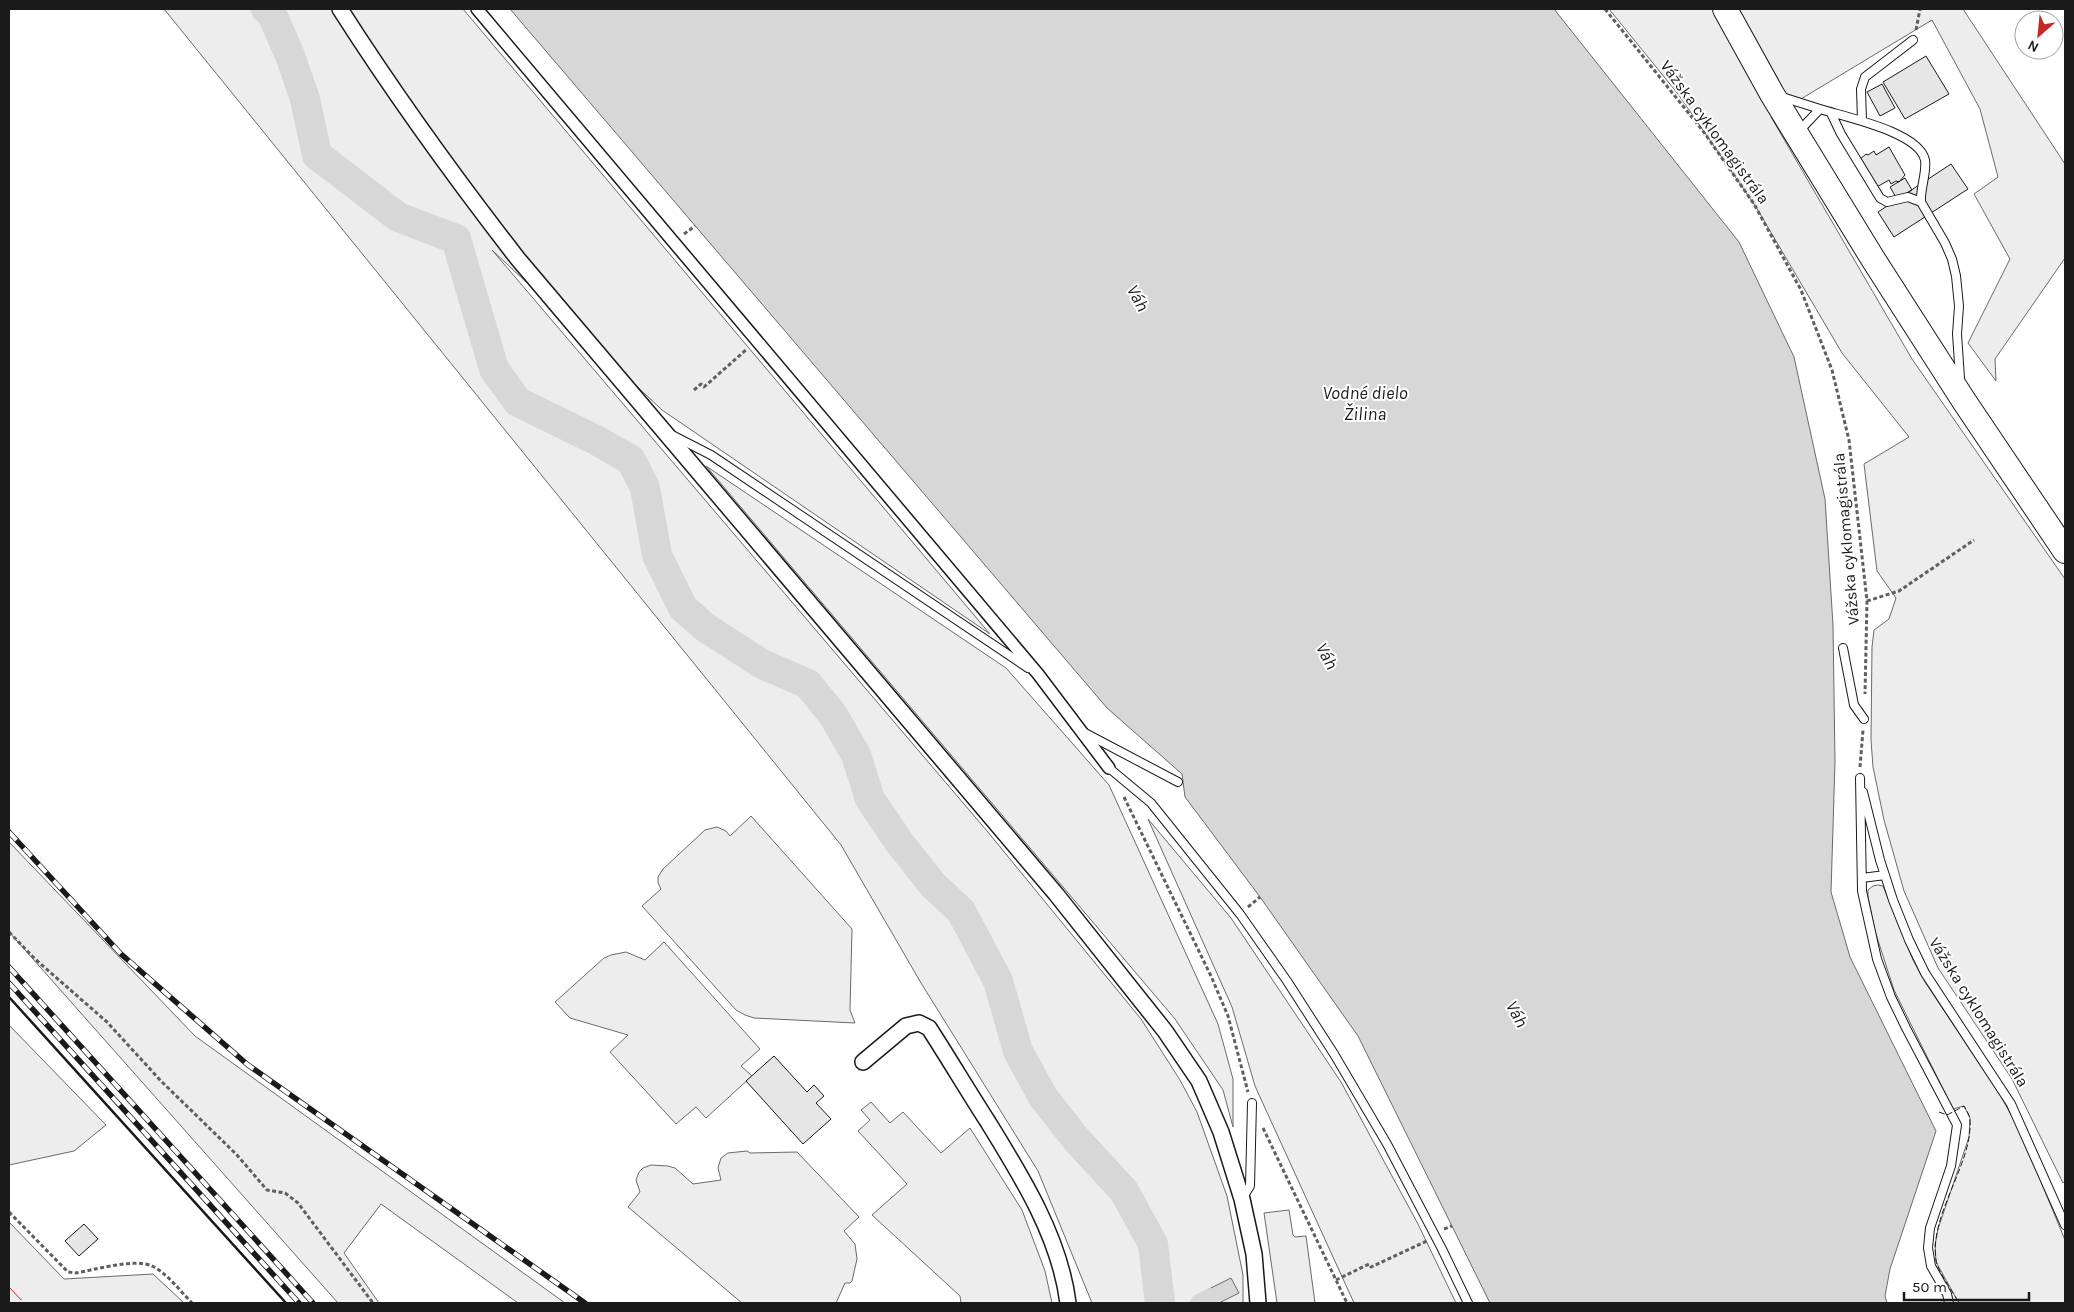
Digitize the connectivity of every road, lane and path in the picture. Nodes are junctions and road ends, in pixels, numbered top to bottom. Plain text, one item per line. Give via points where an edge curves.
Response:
1 (340, 9) edge
2 (477, 9) edge
3 (1605, 9) edge
4 (1725, 9) edge
5 (1920, 9) edge
6 (1914, 40) joint
7 (1772, 94) junction
8 (1820, 109) junction
9 (1831, 112) junction
10 (1862, 121) junction
11 (1796, 134) junction
12 (1921, 202) junction
13 (757, 340) junction
14 (694, 390) dead end
15 (1964, 401) junction
16 (663, 430) junction
17 (1974, 540) dead end
18 (2065, 551) edge
19 (1867, 602) junction
20 (1843, 648) dead end
21 (1038, 674) junction
22 (1864, 719) junction
23 (1084, 732) junction
24 (1109, 768) junction
25 (1860, 778) junction
26 (1178, 782) dead end
27 (1885, 875) junction
28 (1862, 878) junction
29 (9, 932) edge
30 (863, 1062) dead end
31 (1252, 1103) junction
32 (1242, 1199) junction
33 (9, 1212) edge
34 (2065, 1225) edge
35 (1434, 1235) junction
36 (1336, 1280) junction
37 (192, 1303) edge
38 (373, 1303) edge
39 (1068, 1303) edge
40 (1258, 1303) edge
41 (1346, 1303) edge
42 (1468, 1303) edge
43 (1949, 1303) edge

1 - 16 street via 387,83 450,171 518,259
2 - 13 street
3 - 19 path, Vážska cyklomagistrála via 1703,131 1754,204 1801,290 1832,370 1849,440
4 - 7 main road
5 - 6 path
6 - 10 lane via 1865,78 1861,89
7 - 8 lane
7 - 11 main road
8 - 9 lane
8 - 11 lane
9 - 10 lane
9 - 12 lane via 1880,198 1887,202 1908,197
10 - 12 lane via 1879,126 1918,148 1925,161
11 - 15 main road
12 - 15 lane via 1945,243 1956,276 1958,368
13 - 14 path via 704,387 701,384
13 - 21 street
15 - 18 main road
16 - 21 lane via 711,455
16 - 32 street via 1056,894 1165,1030 1208,1099
17 - 19 path via 1899,591
19 - 22 path, Vážska cyklomagistrála
20 - 22 lane via 1854,705
21 - 23 street
22 - 25 path, Vážska cyklomagistrála
23 - 24 street
23 - 26 lane
24 - 31 path via 1211,976 1228,1016
24 - 35 lane via 1151,803 1240,914 1334,1054 1387,1144
25 - 27 lane
25 - 28 lane
27 - 28 lane
27 - 34 lane via 1925,973 2012,1104
28 - 43 lane via 1870,934 1883,978 1957,1126 1951,1166 1930,1228 1928,1248 1931,1266
29 - 38 path via 107,1022 267,1190 285,1193 298,1202
30 - 39 street via 906,1026 919,1023 929,1028 1042,1217 1057,1256
31 - 32 lane via 1250,1186
31 - 36 path
32 - 40 street via 1254,1254
33 - 37 path via 68,1272 131,1264 152,1266
35 - 36 path
35 - 42 lane
36 - 41 path

